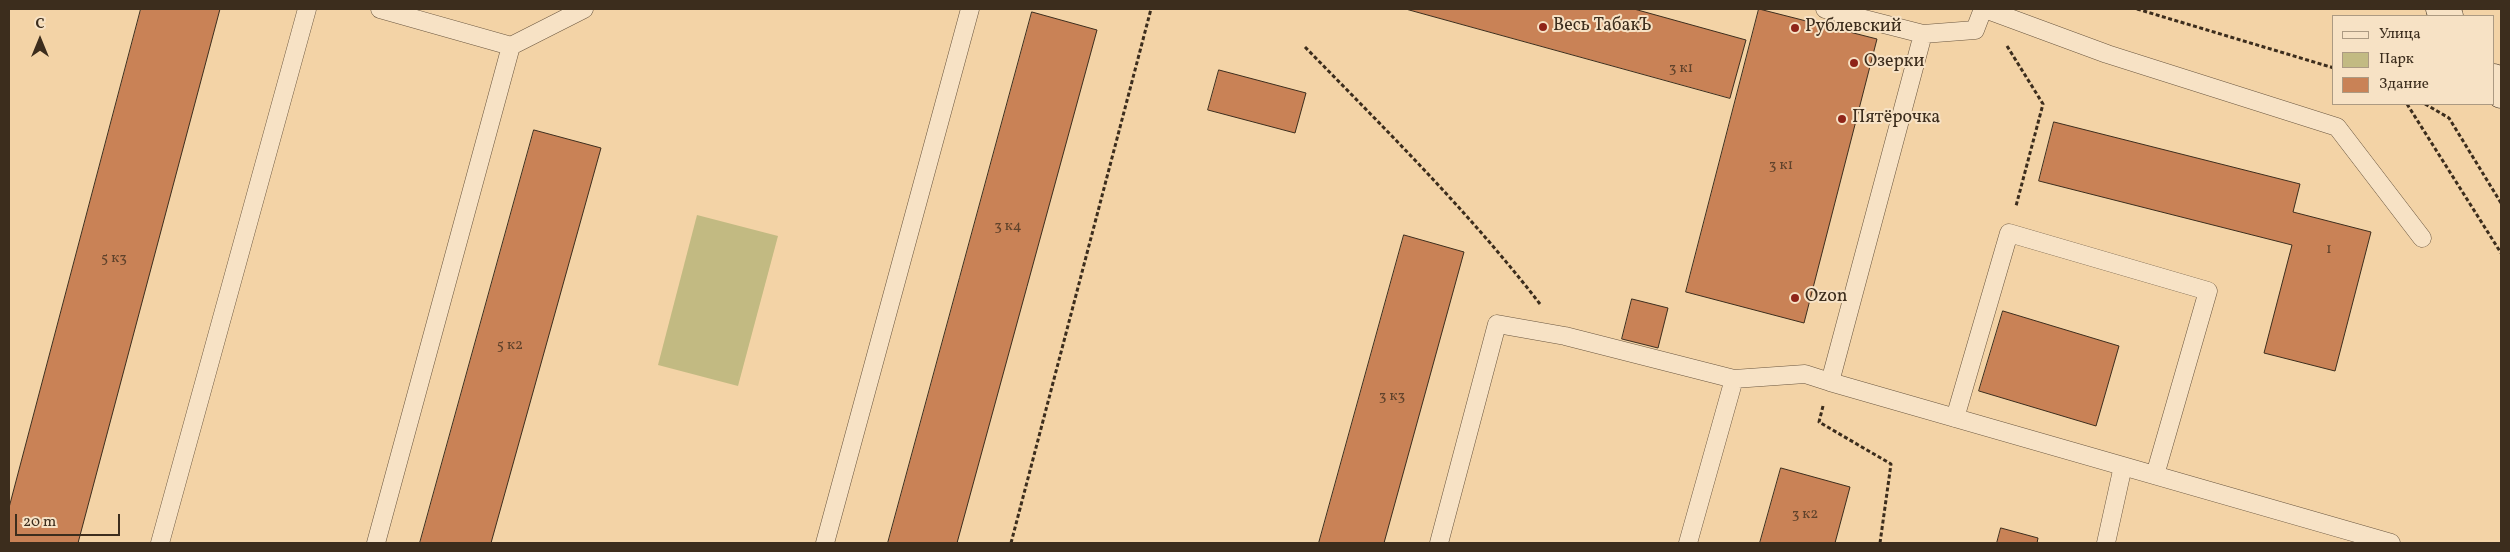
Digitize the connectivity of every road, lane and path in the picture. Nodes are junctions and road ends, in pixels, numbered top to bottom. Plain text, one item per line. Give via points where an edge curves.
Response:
1 (307, 9) edge
2 (380, 9) edge
3 (584, 9) edge
4 (970, 9) edge
5 (1151, 9) edge
6 (1825, 9) edge
7 (1984, 9) edge
8 (2137, 9) edge
9 (1977, 26) junction
10 (1923, 34) junction
11 (511, 46) junction
12 (1305, 47) dead end
13 (2332, 67) edge
14 (2495, 80) edge
15 (2501, 94) edge
16 (2409, 105) edge
17 (2427, 105) edge
18 (2501, 203) edge
19 (2009, 234) junction
20 (2422, 238) dead end
21 (2501, 253) edge
22 (1564, 336) junction
23 (1734, 380) junction
24 (1830, 382) junction
25 (1956, 418) junction
26 (2123, 466) junction
27 (2155, 475) junction
28 (160, 543) edge
29 (376, 543) edge
30 (825, 543) edge
31 (1011, 543) edge
32 (1439, 543) edge
33 (1688, 543) edge
34 (1880, 543) edge
35 (2106, 543) edge
36 (2391, 543) edge

1 - 28 lane
2 - 11 lane
3 - 11 lane
4 - 30 lane
5 - 31 path
6 - 10 lane
7 - 9 lane
7 - 20 lane via 2107,54 2337,127
8 - 13 path
9 - 10 lane via 1975,30
9 - 19 path via 2001,38 2043,104
10 - 24 lane
11 - 29 lane
12 - 22 path via 1462,210 1503,256
14 - 15 street
16 - 21 path
17 - 18 path via 2450,118
19 - 25 lane
19 - 27 lane via 2208,291
22 - 23 lane
22 - 32 lane via 1497,324
23 - 24 lane via 1805,374
23 - 33 lane
24 - 25 lane
24 - 34 path via 1819,422 1891,464
25 - 26 lane
26 - 27 lane
26 - 35 lane
27 - 36 lane

